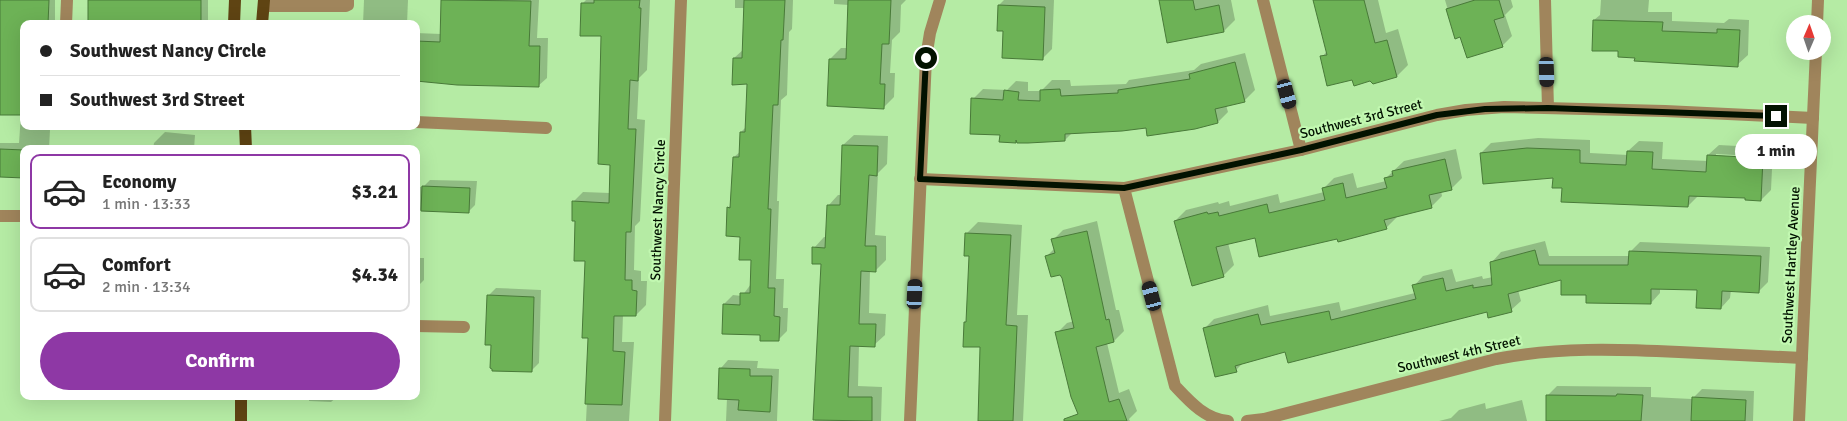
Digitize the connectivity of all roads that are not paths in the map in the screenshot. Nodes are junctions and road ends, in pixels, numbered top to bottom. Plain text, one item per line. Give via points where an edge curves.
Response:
1 (67, 0) edge
2 (235, 0) edge
3 (348, 0) edge
4 (682, 0) edge
5 (940, 0) edge
6 (1263, 0) edge
7 (1545, 0) edge
8 (1818, 0) edge
9 (264, 3) edge
10 (1817, 15) edge
11 (66, 20) edge
12 (234, 20) edge
13 (262, 20) edge
14 (1816, 60) edge
15 (1548, 108) junction
16 (1813, 118) junction
17 (420, 122) edge
18 (546, 128) dead end
19 (245, 130) edge
20 (246, 145) edge
21 (1301, 150) junction
22 (920, 179) junction
23 (1124, 188) junction
24 (0, 216) edge
25 (20, 216) edge
26 (420, 326) edge
27 (464, 327) dead end
28 (1802, 358) junction
29 (241, 400) edge
30 (241, 421) edge
31 (665, 421) edge
32 (910, 421) edge
33 (1228, 421) edge
34 (1247, 421) edge
35 (1799, 421) edge

1 - 11 street
2 - 12 main road
3 - 9 street via 346,6
4 - 31 street, Southwest Nancy Circle
5 - 22 street via 926,58
6 - 21 street
7 - 15 street
8 - 10 street
9 - 13 main road
14 - 16 street, Southwest Hartley Avenue
15 - 16 street, Southwest 3rd Street
15 - 21 street, Southwest 3rd Street via 1466,110
16 - 28 street, Southwest Hartley Avenue
17 - 18 street
19 - 20 main road
21 - 23 street, Southwest 3rd Street
22 - 23 street, Southwest 3rd Street
22 - 32 street
23 - 33 street via 1175,386 1203,413
24 - 25 street
26 - 27 street
28 - 34 street, Southwest 4th Street via 1626,349 1525,353
28 - 35 street, Southwest Hartley Avenue
29 - 30 main road

